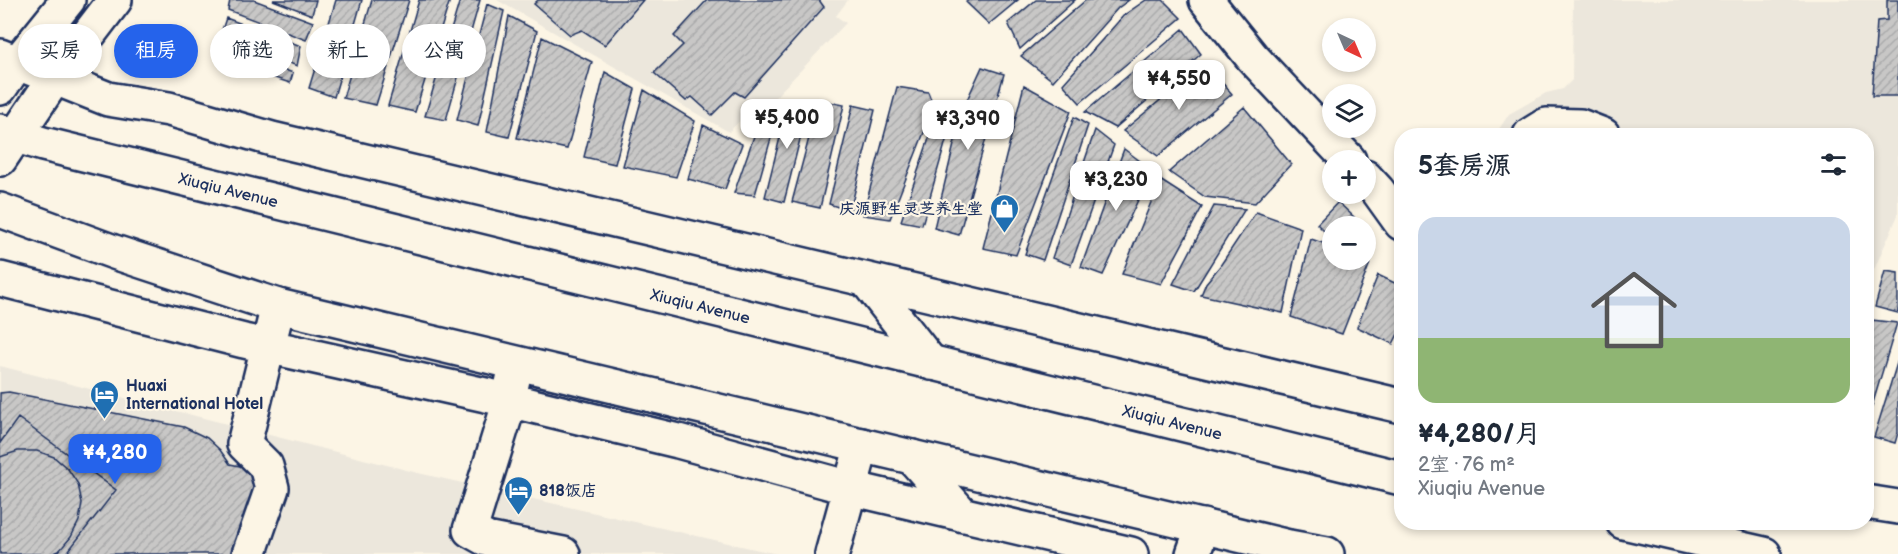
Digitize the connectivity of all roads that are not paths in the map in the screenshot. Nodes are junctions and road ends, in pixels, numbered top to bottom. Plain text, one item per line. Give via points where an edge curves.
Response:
1 (68, 0) edge
2 (115, 0) edge
3 (1206, 0) edge
4 (97, 24) edge
5 (6, 69) edge
6 (55, 78) edge
7 (58, 78) edge
8 (1541, 128) edge
9 (1585, 128) edge
10 (5, 142) edge
11 (1340, 150) edge
12 (1376, 189) edge
13 (0, 210) edge
14 (1394, 213) edge
15 (0, 279) edge
16 (867, 281) junction
17 (278, 306) junction
18 (268, 345) junction
19 (517, 363) junction
20 (932, 363) junction
21 (508, 399) junction
22 (1394, 403) edge
23 (862, 445) junction
24 (912, 457) junction
25 (1394, 476) edge
26 (850, 488) junction
27 (1874, 503) edge
28 (1898, 507) edge
29 (963, 515) junction
30 (1680, 530) edge
31 (1198, 540) edge
32 (249, 554) edge
33 (563, 554) edge
34 (832, 554) edge
35 (1131, 554) edge
36 (1327, 554) edge
37 (1764, 554) edge

1 - 5 main road
2 - 4 main road
3 - 11 main road via 1252,57
6 - 10 main road
7 - 16 main road via 108,99 169,109 283,142
8 - 9 main road
10 - 20 main road, Xiuqiu Avenue via 43,144
12 - 14 main road
13 - 17 main road
15 - 18 main road
16 - 20 main road
16 - 22 main road
17 - 18 main road
17 - 19 main road
18 - 21 main road
18 - 32 main road via 244,444 266,466 272,488
19 - 21 main road
19 - 23 main road
20 - 25 main road, Xiuqiu Avenue
21 - 26 main road
21 - 33 main road via 470,530 486,539
23 - 24 main road
23 - 26 main road
24 - 29 main road
24 - 31 main road
26 - 29 main road
26 - 34 main road
27 - 28 main road
29 - 35 main road
30 - 37 main road
31 - 36 main road

